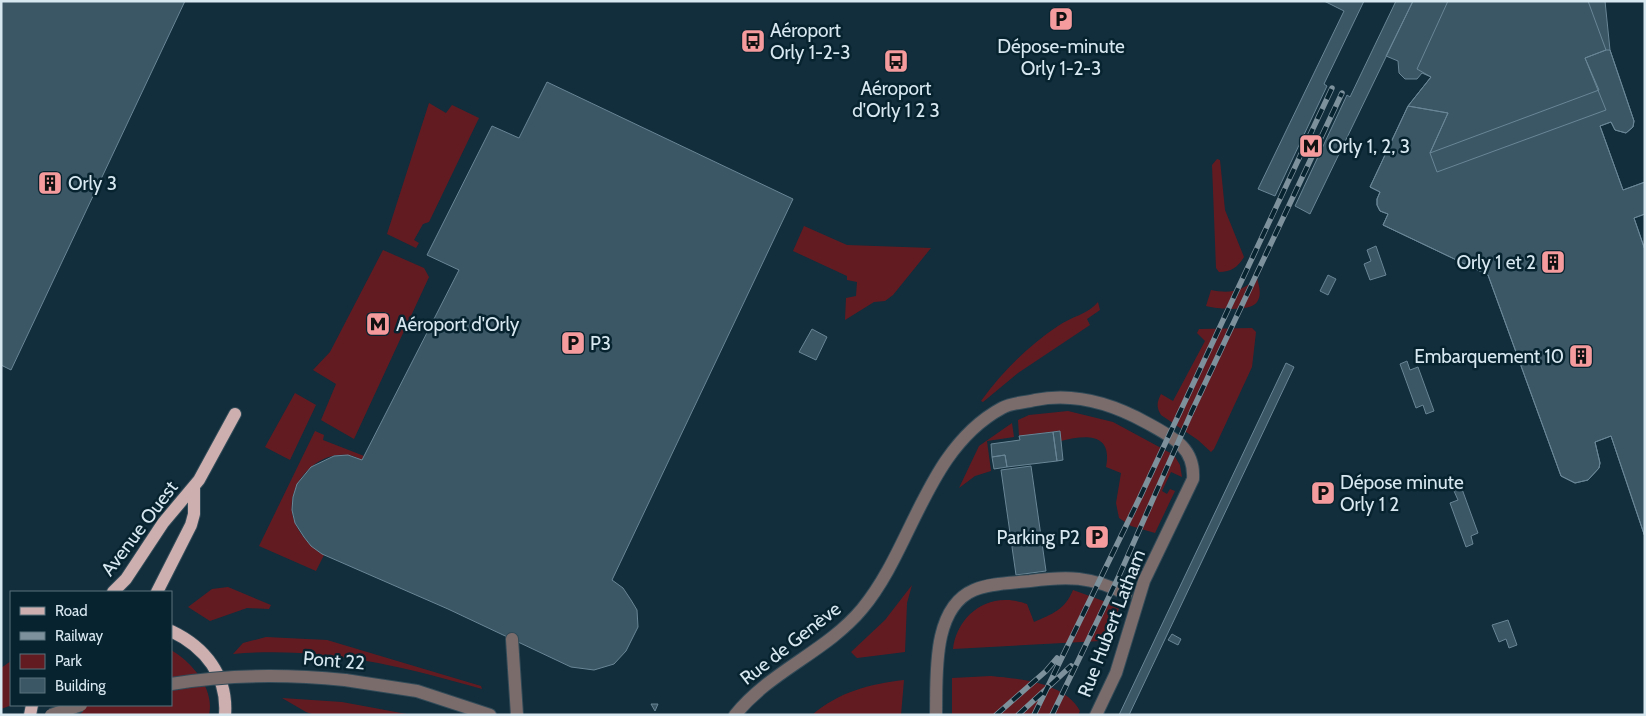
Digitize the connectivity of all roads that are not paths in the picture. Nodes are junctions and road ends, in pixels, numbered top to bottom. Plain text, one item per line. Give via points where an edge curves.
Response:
1 (235, 414) dead end
2 (194, 486) junction
3 (924, 495) joint
4 (114, 591) edge
5 (158, 591) edge
6 (1126, 594) dead end
7 (172, 632) edge
8 (512, 639) dead end
9 (172, 684) edge
10 (78, 706) edge
11 (51, 715) edge
12 (225, 715) edge
13 (490, 715) edge
14 (517, 715) edge
15 (735, 715) edge
16 (936, 715) edge
17 (1096, 715) edge

1 - 2 main road, Avenue Ouest
2 - 4 main road, Avenue Ouest via 162,523 126,579
2 - 5 main road, Avenue Ouest via 191,526
3 - 15 street, Rue de Genève via 892,564 857,615 833,637 755,692
3 - 17 street, Rue Hubert Latham via 960,443 976,427 1002,408 1026,401 1064,398 1103,403 1163,432 1191,456 1192,480 1144,581 1116,673
6 - 16 street via 1100,582 1064,576 973,590 960,599 950,614 938,644
7 - 12 main road via 192,642 213,664 222,683
8 - 14 street
9 - 13 street, Pont 22, bridge via 256,675 302,675 417,691
10 - 11 street, bridge

